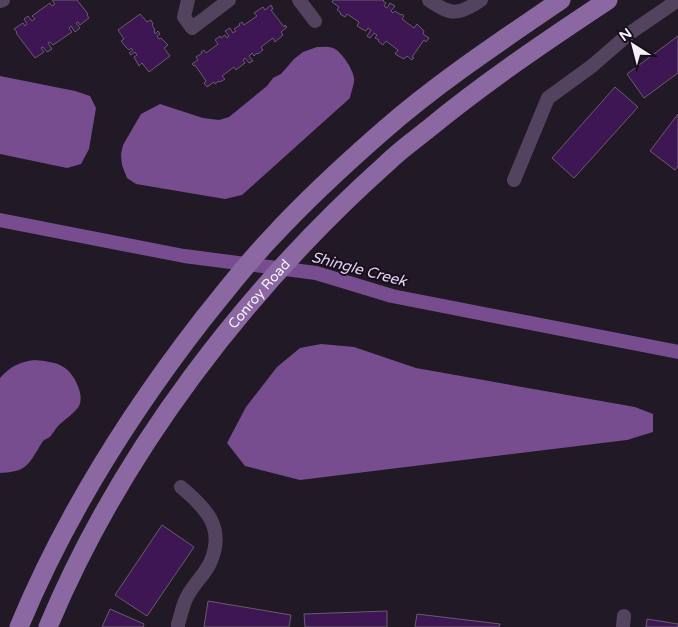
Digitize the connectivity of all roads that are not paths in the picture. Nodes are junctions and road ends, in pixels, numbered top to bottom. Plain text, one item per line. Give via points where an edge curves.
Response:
1 (188, 0) edge
2 (229, 0) edge
3 (299, 0) edge
4 (429, 0) edge
5 (481, 0) edge
6 (561, 0) edge
7 (608, 0) edge
8 (678, 0) edge
9 (315, 21) dead end
10 (514, 180) dead end
11 (181, 486) dead end
12 (19, 627) edge
13 (48, 627) edge
14 (178, 627) edge

1 - 2 lane via 184,17 192,28
3 - 9 lane
4 - 5 lane via 441,9 455,12 468,9
6 - 12 main road, Conroy Road via 440,84 385,129 332,176 232,282 172,359 118,439 66,526
7 - 13 main road, Conroy Road via 455,107 388,162 302,245 264,287 209,354 151,434 95,527
8 - 10 lane via 630,33 548,98
11 - 14 lane via 203,508 214,526 216,544 210,564 187,596

